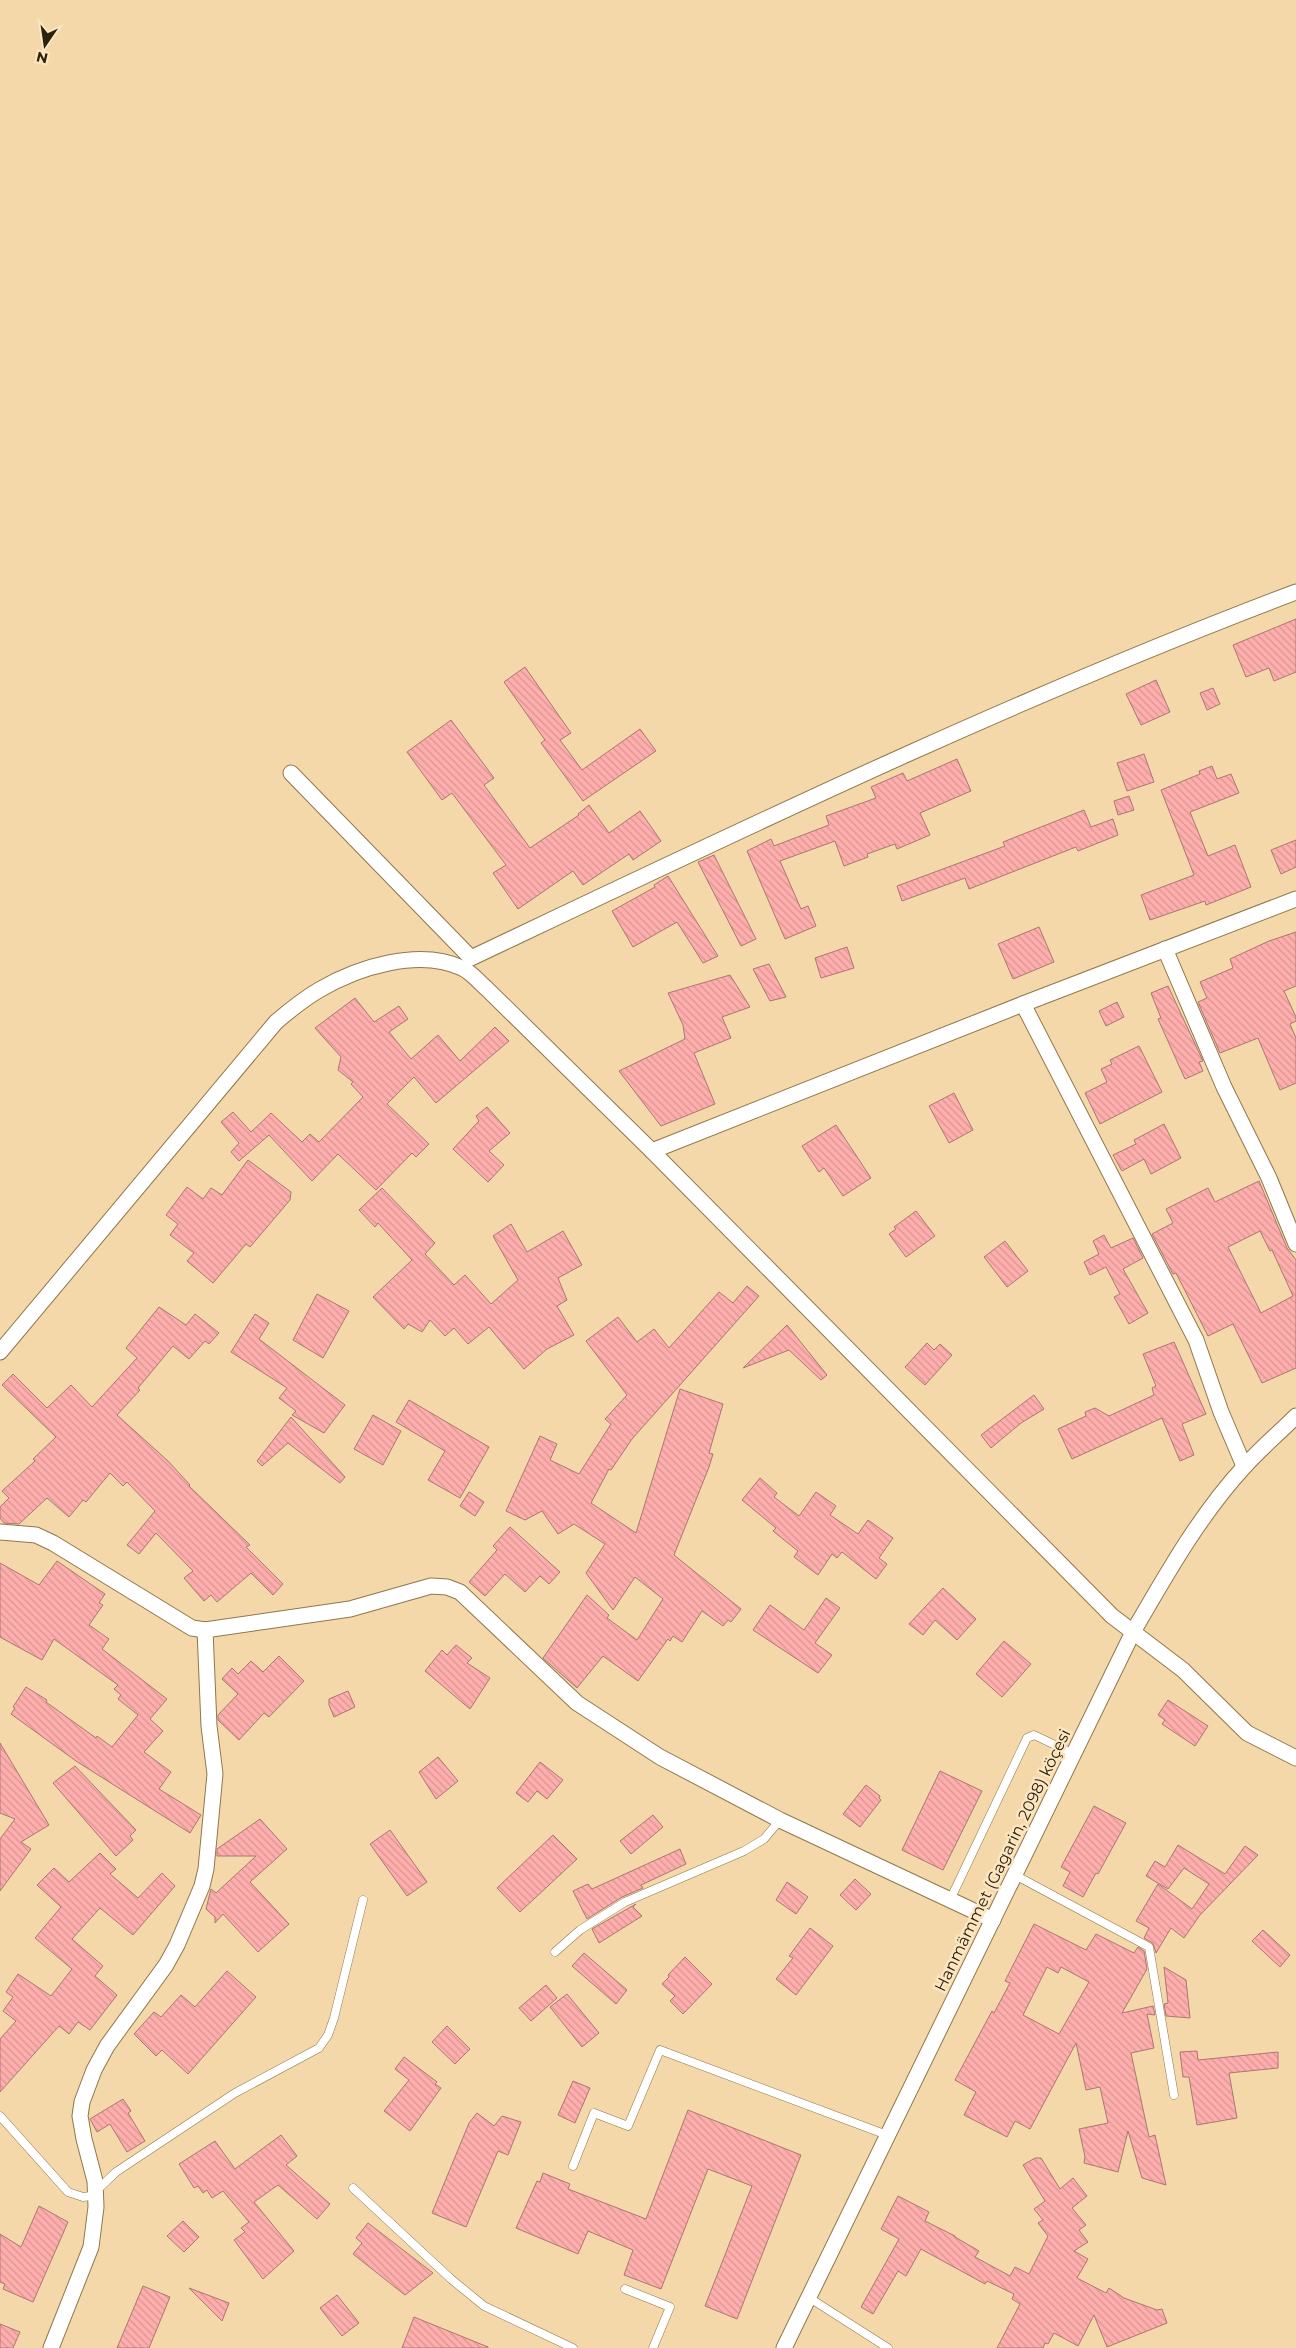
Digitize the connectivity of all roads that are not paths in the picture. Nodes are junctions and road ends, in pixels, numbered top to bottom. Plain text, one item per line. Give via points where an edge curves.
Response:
1 (1296, 592) edge
2 (291, 773) dead end
3 (1296, 899) edge
4 (1165, 949) junction
5 (1023, 1004) junction
6 (652, 1151) junction
7 (1296, 1244) edge
8 (0, 1352) edge
9 (1296, 1416) edge
10 (1244, 1466) junction
11 (0, 1532) edge
12 (205, 1630) junction
13 (1133, 1632) junction
14 (1074, 1754) junction
15 (1296, 1758) edge
16 (780, 1820) junction
17 (1015, 1875) junction
18 (363, 1900) dead end
19 (950, 1900) junction
20 (993, 1920) junction
21 (555, 1952) dead end
22 (1174, 2094) dead end
23 (0, 2116) edge
24 (887, 2135) junction
25 (573, 2166) dead end
26 (354, 2188) dead end
27 (96, 2193) junction
28 (625, 2289) dead end
29 (808, 2297) junction
30 (51, 2348) edge
31 (573, 2348) edge
32 (653, 2348) edge
33 (784, 2348) edge
34 (888, 2348) edge

1 - 2 street via 1182,635 822,793 471,958
3 - 4 street
4 - 5 street
4 - 7 street
5 - 6 street
5 - 10 street via 1196,1340
6 - 8 street via 463,969 440,961 411,960 381,965 320,989 276,1022
6 - 13 street via 1112,1616
9 - 10 street, Hanmämmet (Gagarin, 2098) köçesi
10 - 13 street, Hanmämmet (Gagarin, 2098) köçesi via 1197,1527
11 - 12 street via 36,1535 53,1543 192,1628
12 - 16 street via 350,1608 431,1586 446,1587 460,1592 577,1703 660,1757
12 - 27 street via 209,1726 215,1774 206,1869 177,1946 107,2046 86,2087 80,2116
13 - 14 street, Hanmämmet (Gagarin, 2098) köçesi
13 - 15 street via 1183,1670 1247,1734
14 - 17 street, Hanmämmet (Gagarin, 2098) köçesi
14 - 19 lane via 1034,1735 1027,1738
16 - 19 street
16 - 21 lane via 764,1839 744,1851 625,1902 580,1930
17 - 20 street, Hanmämmet (Gagarin, 2098) köçesi
17 - 22 lane via 1149,1947
18 - 27 lane via 334,2018 319,2048 235,2093 116,2172
19 - 20 street
20 - 24 street, Hanmämmet (Gagarin, 2098) köçesi
23 - 27 lane via 68,2192 83,2197
24 - 25 lane via 660,2050 628,2126 594,2113
24 - 29 street, Hanmämmet (Gagarin, 2098) köçesi
26 - 31 lane via 484,2306
27 - 30 street via 91,2247
28 - 32 lane via 670,2307
29 - 33 street, Hanmämmet (Gagarin, 2098) köçesi
29 - 34 lane

